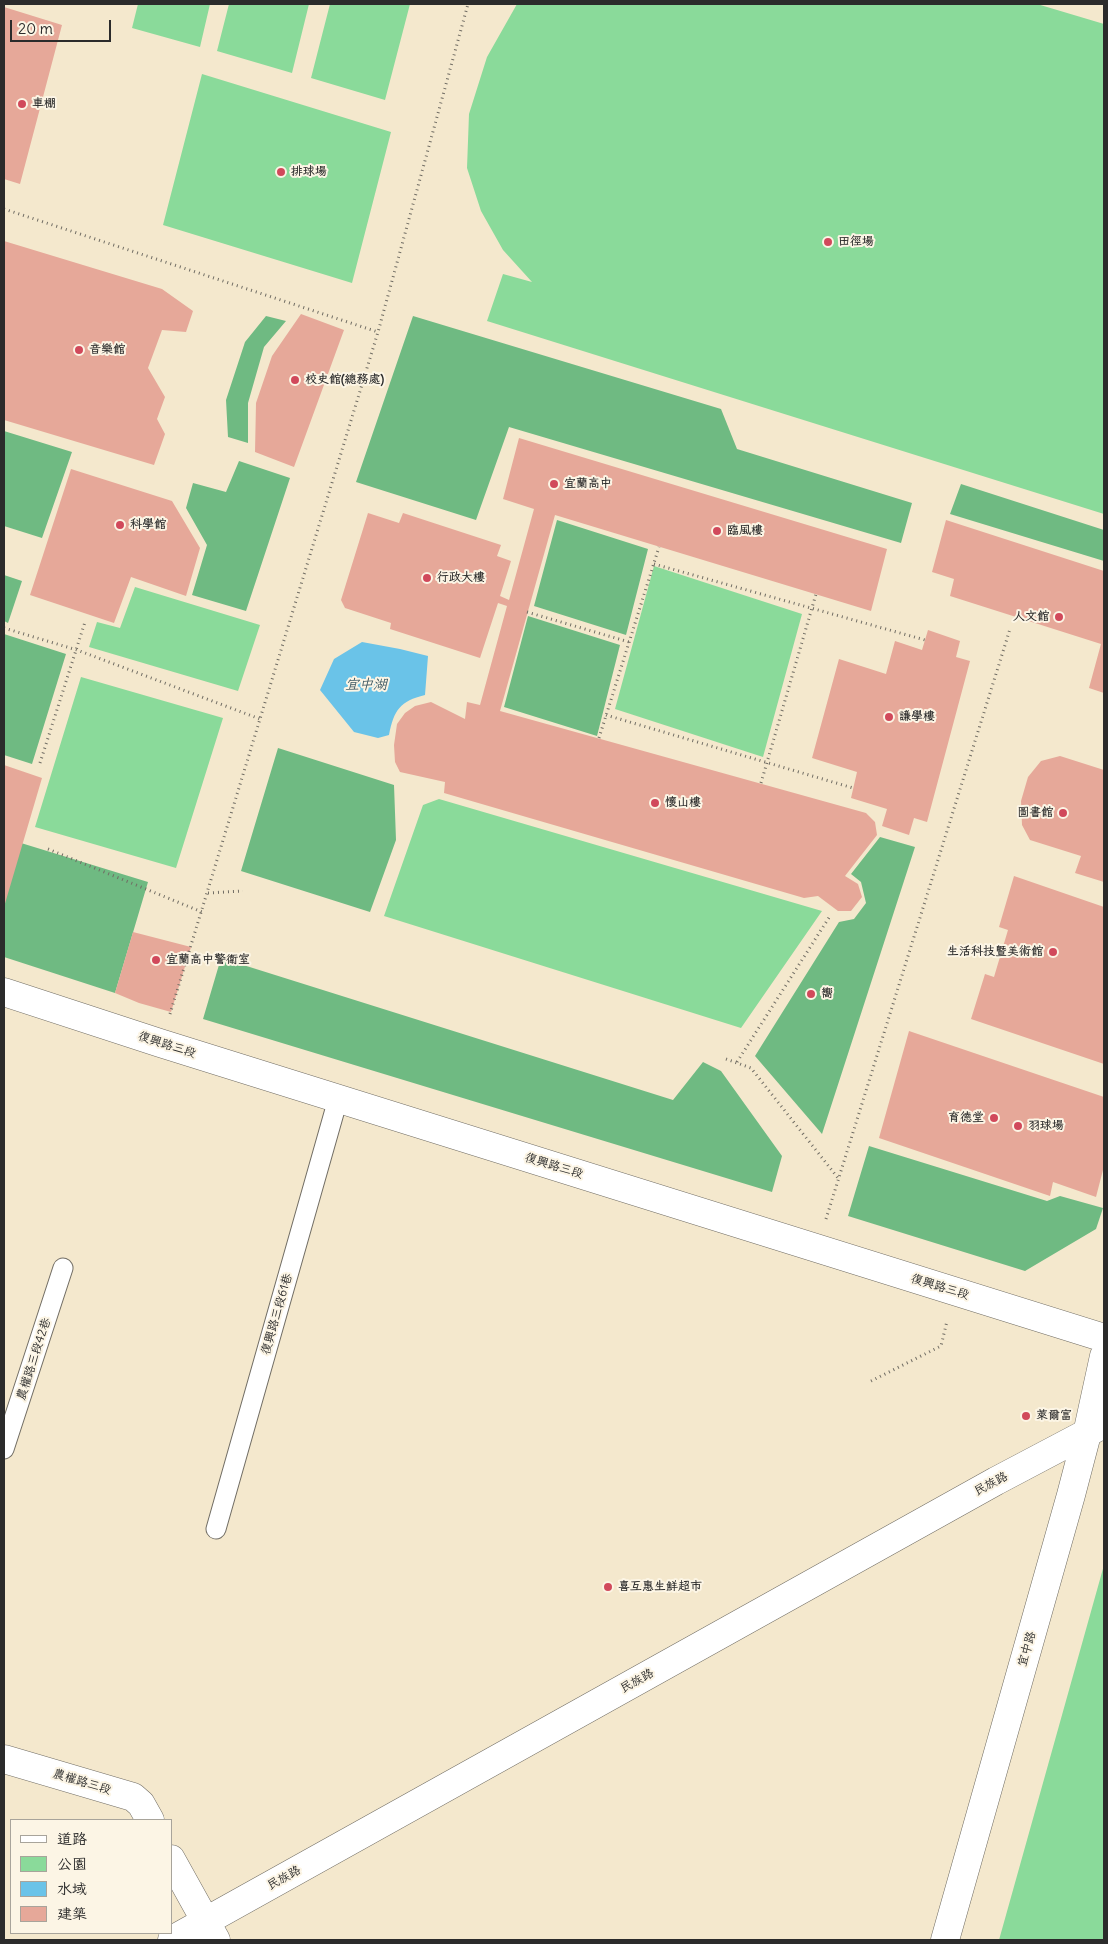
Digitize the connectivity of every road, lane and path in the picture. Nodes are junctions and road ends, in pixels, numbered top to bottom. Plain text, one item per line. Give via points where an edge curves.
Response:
1 (468, 4) edge
2 (4, 210) edge
3 (378, 332) junction
4 (659, 547) dead end
5 (654, 564) junction
6 (816, 594) dead end
7 (812, 608) junction
8 (527, 612) dead end
9 (85, 622) dead end
10 (4, 628) edge
11 (1010, 629) dead end
12 (925, 640) dead end
13 (629, 642) junction
14 (77, 650) junction
15 (606, 715) junction
16 (260, 719) junction
17 (599, 738) dead end
18 (767, 762) junction
19 (40, 763) dead end
20 (760, 783) dead end
21 (853, 788) dead end
22 (48, 849) dead end
23 (243, 891) dead end
24 (208, 894) junction
25 (202, 912) junction
26 (830, 916) dead end
27 (4, 992) edge
28 (160, 1043) junction
29 (726, 1059) dead end
30 (737, 1062) junction
31 (338, 1099) junction
32 (838, 1178) junction
33 (817, 1248) junction
34 (63, 1268) dead end
35 (954, 1291) junction
36 (1104, 1338) edge
37 (1104, 1356) edge
38 (870, 1381) dead end
39 (1096, 1429) edge
40 (4, 1449) edge
41 (216, 1529) dead end
42 (4, 1759) edge
43 (149, 1819) edge
44 (172, 1860) edge
45 (211, 1931) edge
46 (172, 1940) edge
47 (945, 1940) edge

1 - 3 path
2 - 3 path
3 - 16 path
4 - 5 path
5 - 7 path
5 - 13 path
6 - 7 path
7 - 12 path
7 - 18 path
8 - 13 path
9 - 14 path
10 - 14 path
11 - 32 path
13 - 15 path
14 - 16 path
14 - 19 path
15 - 17 path
15 - 18 path
16 - 24 path
18 - 20 path
18 - 21 path
22 - 25 path
23 - 24 path
24 - 25 path
25 - 28 path
26 - 30 path
27 - 28 street, 復興路三段
28 - 31 street, 復興路三段
29 - 30 path
30 - 32 path via 751,1068
31 - 33 street, 復興路三段
31 - 41 lane, 復興路三段61巷
32 - 33 path
33 - 35 street, 復興路三段
34 - 40 lane, 農權路三段42巷
35 - 36 street, 復興路三段
35 - 38 path via 941,1346
37 - 39 street, 宜中路
39 - 45 street, 民族路 via 996,1481
39 - 47 street, 宜中路
42 - 43 street, 農權路三段 via 133,1797
44 - 45 street
45 - 46 street, 民族路

